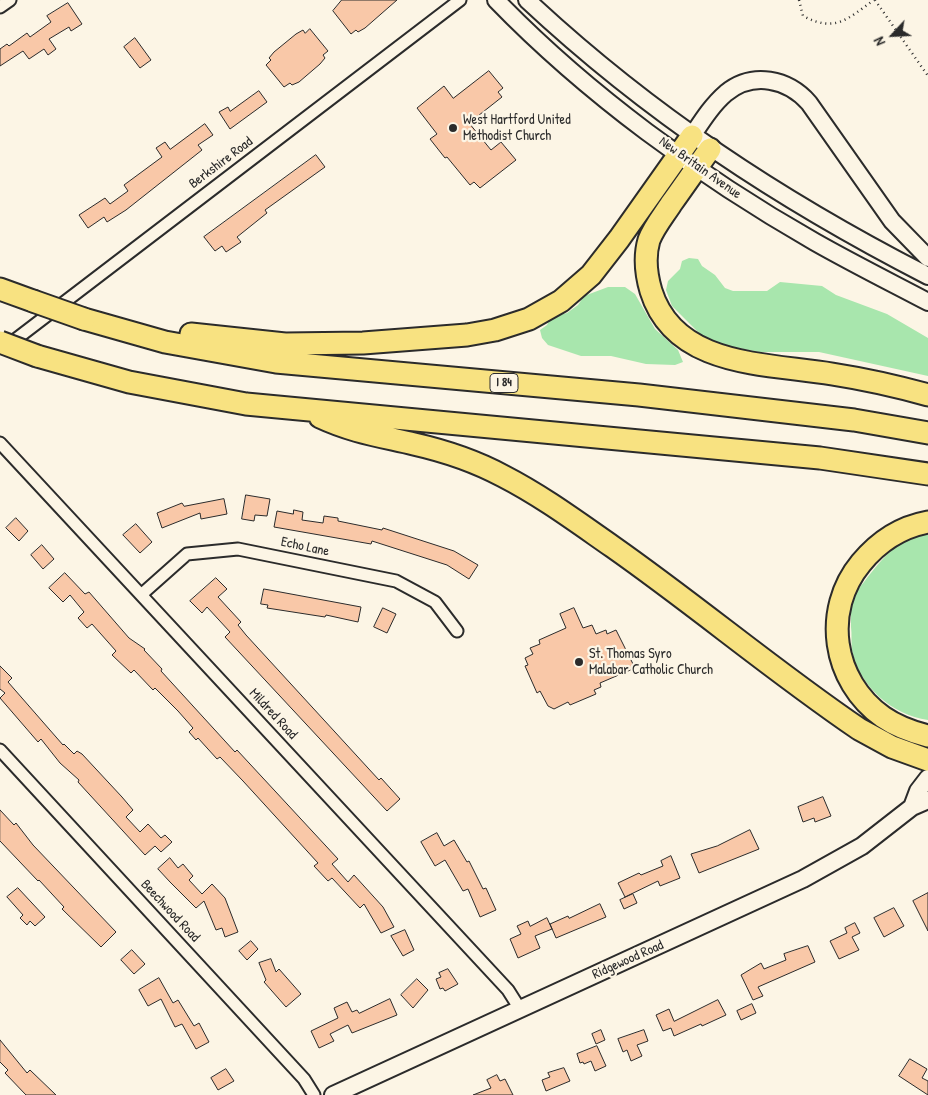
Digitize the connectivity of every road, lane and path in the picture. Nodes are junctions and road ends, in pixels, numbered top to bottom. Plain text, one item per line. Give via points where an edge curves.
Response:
1 (10, 0) edge
2 (460, 0) edge
3 (496, 0) edge
4 (527, 0) edge
5 (799, 0) edge
6 (874, 0) edge
7 (0, 7) edge
8 (928, 76) edge
9 (692, 136) junction
10 (710, 149) junction
11 (680, 154) junction
12 (698, 167) junction
13 (928, 258) edge
14 (928, 276) edge
15 (0, 289) edge
16 (928, 302) edge
17 (109, 326) junction
18 (0, 342) edge
19 (0, 351) edge
20 (928, 395) edge
21 (307, 410) junction
22 (928, 433) edge
23 (0, 443) edge
24 (928, 474) edge
25 (928, 522) edge
26 (142, 594) junction
27 (456, 631) dead end
28 (928, 736) edge
29 (0, 750) edge
30 (928, 760) edge
31 (928, 778) edge
32 (928, 800) edge
33 (912, 807) junction
34 (520, 1009) junction
35 (335, 1094) edge
36 (314, 1095) edge

1 - 7 street
2 - 19 street, Berkshire Road
3 - 11 main road, New Britain Avenue via 583,80
4 - 9 main road, New Britain Avenue via 606,70
5 - 6 path via 803,16 818,24 842,23
6 - 8 path
9 - 10 main road, New Britain Avenue
9 - 11 highway
9 - 13 main road via 718,100 734,88 759,80 787,85 802,94 892,221
10 - 12 highway
10 - 14 main road, New Britain Avenue via 797,206
11 - 12 main road, New Britain Avenue
11 - 17 highway via 584,283 546,310 504,328 467,335 403,340 297,344 225,339 153,327
12 - 16 main road, New Britain Avenue via 814,241
12 - 20 highway via 655,227 646,252 653,297 671,328 696,346 729,358 851,377
15 - 17 highway, I 84, bridge
17 - 22 highway, I 84 via 197,349 276,362 658,397 854,420
18 - 21 highway, bridge via 94,373 168,391
21 - 24 highway via 820,458
21 - 30 highway via 362,434 455,455 520,484 633,561 859,729 892,747
23 - 26 street, Mildred Road
25 - 28 highway via 892,535 864,559 843,592 837,631 844,669 860,695 889,721
26 - 27 street, Echo Lane via 187,554 238,549 396,582 435,602
26 - 34 street, Mildred Road via 508,990
29 - 36 street, Beechwood Road via 304,1079
31 - 33 main road, Ridgewood Road
32 - 33 main road, Ridgewood Road
33 - 34 main road, Ridgewood Road via 862,846 803,878
34 - 35 main road, Ridgewood Road

